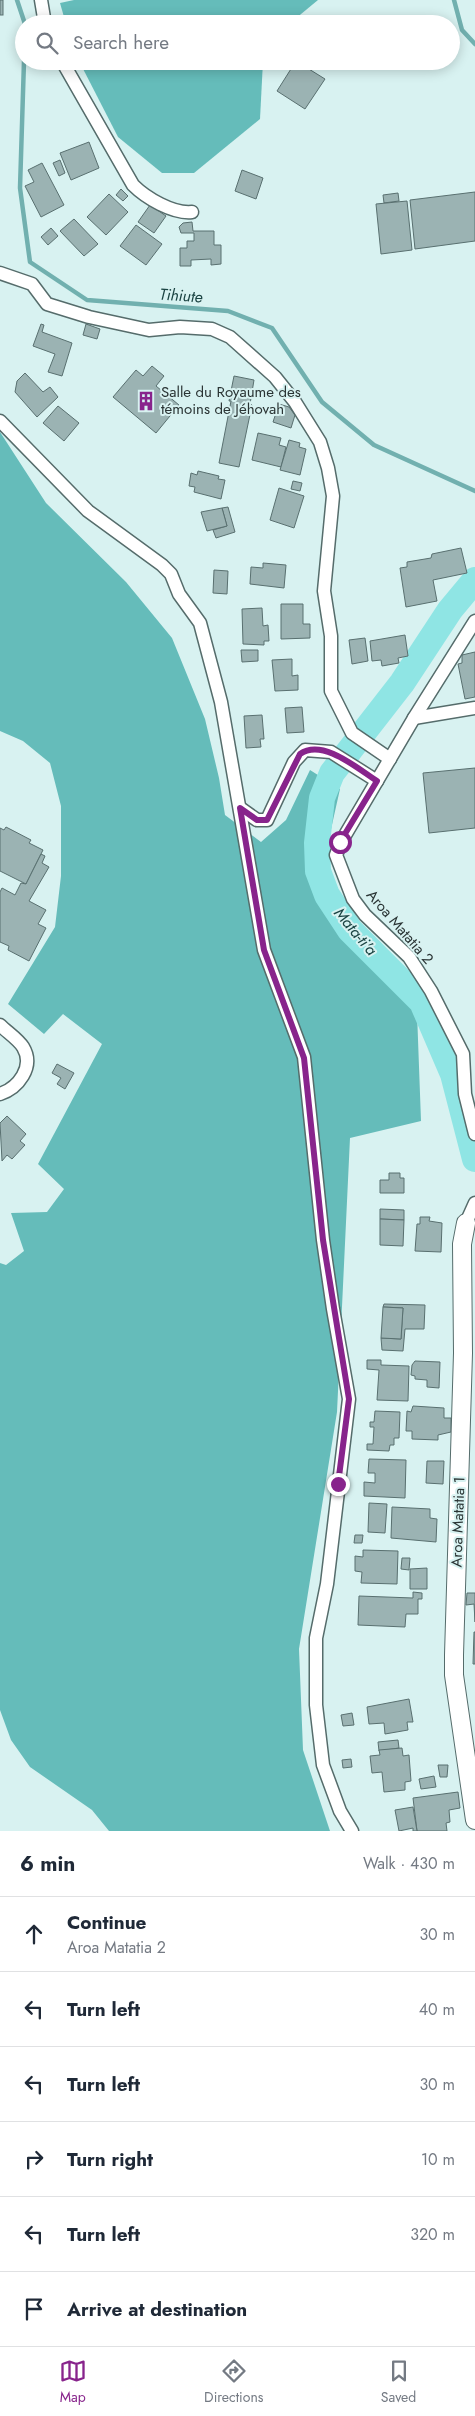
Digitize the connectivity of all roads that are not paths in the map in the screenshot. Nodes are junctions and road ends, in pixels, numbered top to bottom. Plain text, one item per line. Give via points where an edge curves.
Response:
1 (41, 0) edge
2 (44, 15) edge
3 (67, 70) edge
4 (192, 212) dead end
5 (0, 273) edge
6 (0, 421) edge
7 (475, 621) edge
8 (475, 708) edge
9 (414, 718) junction
10 (390, 759) junction
11 (377, 781) junction
12 (240, 808) junction
13 (0, 1025) edge
14 (466, 1075) junction
15 (0, 1094) edge
16 (475, 1100) edge
17 (475, 1134) edge
18 (475, 1203) edge
19 (466, 1223) joint
20 (475, 1820) edge
21 (352, 1831) edge

1 - 2 street
3 - 4 street via 132,185 178,211
5 - 10 street via 32,284 47,304 90,317 150,330 212,328 251,354 296,402 320,442 332,496 324,591 332,636 331,691 352,733
6 - 12 street via 88,511 170,574 179,594 200,623 221,702
7 - 9 street, Aroa Matatia 2
8 - 9 street
9 - 10 street, Aroa Matatia 2
10 - 11 street, Aroa Matatia 2
11 - 12 street via 331,752 305,750 267,820 257,820
11 - 14 street, Aroa Matatia 2 via 340,842 336,855 338,864 353,899 409,957 431,991 463,1054
12 - 21 street via 264,950 304,1058 323,1240 349,1399 327,1584 316,1638 316,1705 323,1765 340,1811
13 - 15 street via 21,1045 26,1060 20,1082
14 - 16 street
14 - 17 street, Aroa Matatia 2 via 465,1094
18 - 19 street
19 - 20 main road, Aroa Matatia 1 via 462,1244 463,1353 454,1675

